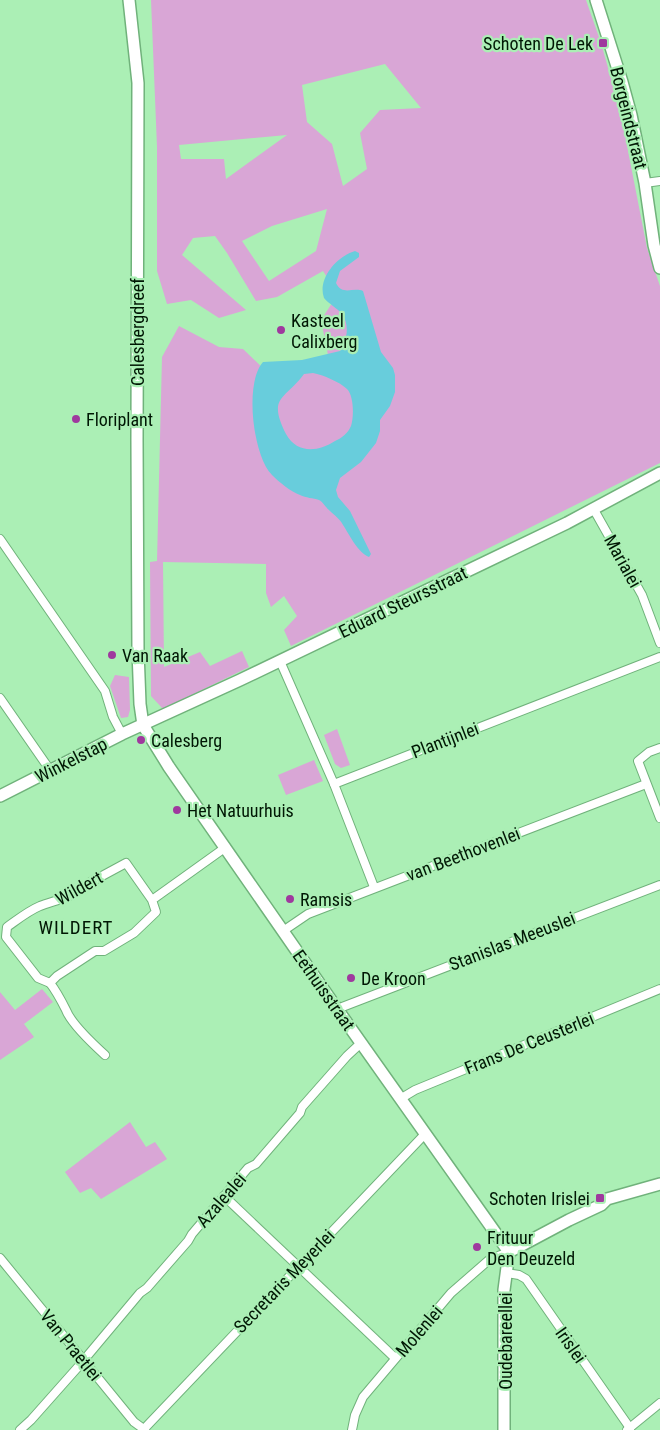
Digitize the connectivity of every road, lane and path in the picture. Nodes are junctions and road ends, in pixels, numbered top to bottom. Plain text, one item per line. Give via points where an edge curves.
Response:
1 (129, 0) edge
2 (596, 0) edge
3 (660, 181) edge
4 (645, 184) junction
5 (660, 268) edge
6 (660, 473) edge
7 (594, 508) junction
8 (0, 539) edge
9 (660, 643) edge
10 (660, 657) edge
11 (280, 661) junction
12 (0, 698) edge
13 (143, 725) junction
14 (122, 734) junction
15 (660, 748) edge
16 (50, 770) junction
17 (334, 784) junction
18 (646, 784) junction
19 (0, 796) edge
20 (660, 818) edge
21 (226, 847) junction
22 (660, 885) edge
23 (374, 888) junction
24 (152, 900) junction
25 (283, 931) junction
26 (50, 983) junction
27 (660, 989) edge
28 (337, 1009) junction
29 (361, 1043) junction
30 (105, 1055) dead end
31 (400, 1099) junction
32 (425, 1134) junction
33 (660, 1184) edge
34 (660, 1192) edge
35 (224, 1196) junction
36 (601, 1205) junction
37 (509, 1252) junction
38 (0, 1258) edge
39 (299, 1266) junction
40 (506, 1272) junction
41 (395, 1358) junction
42 (83, 1359) junction
43 (660, 1403) edge
44 (629, 1429) edge
45 (20, 1430) edge
46 (144, 1430) edge
47 (352, 1430) edge
48 (504, 1430) edge

1 - 13 main road, Calesbergdreef via 138,83 138,612
2 - 4 main road, Borgeindstraat via 627,99
3 - 4 street
4 - 5 main road, Borgeindstraat
6 - 7 main road, Eduard Steursstraat
7 - 9 street, Marialei via 642,595
7 - 11 main road, Eduard Steursstraat
8 - 14 street via 105,691
10 - 17 street, Plantijnlei
11 - 13 main road, Eduard Steursstraat
11 - 17 street
12 - 16 street
13 - 14 main road, Winkelstap
13 - 21 main road, Eethuisstraat
14 - 16 main road, Winkelstap
15 - 18 street via 638,761
16 - 19 main road, Winkelstap
17 - 23 street
18 - 20 street
18 - 23 street, van Beethovenlei
21 - 24 street
21 - 25 main road, Eethuisstraat
22 - 28 street, Stanislas Meeuslei
23 - 25 street, van Beethovenlei via 308,914
24 - 26 street via 156,912 134,933 104,951 95,951
24 - 26 street, Wildert via 126,863 84,888 52,904 40,906 7,927 6,937 38,978
25 - 28 main road, Eethuisstraat
26 - 30 street, Wildert via 66,1012
27 - 31 street, Frans De Ceusterlei
28 - 29 main road, Eethuisstraat
29 - 31 main road, Eethuisstraat
29 - 35 street, Azalealei
31 - 32 main road, Eethuisstraat
32 - 37 main road, Eethuisstraat
32 - 39 street, Secretaris Meyerlei
33 - 36 main road via 607,1199
34 - 36 main road
35 - 39 street
35 - 42 street, Azalealei
36 - 37 main road
37 - 40 main road, Oudebareellei
37 - 41 street, Molenlei via 490,1259 451,1293
38 - 42 street, Van Praetlei
39 - 41 street
39 - 46 street, Secretaris Meyerlei
40 - 44 street, Irislei via 526,1279
40 - 48 main road, Oudebareellei
41 - 47 street, Molenlei via 363,1397
42 - 45 street, Azalealei
42 - 46 street, Van Praetlei
43 - 44 street

